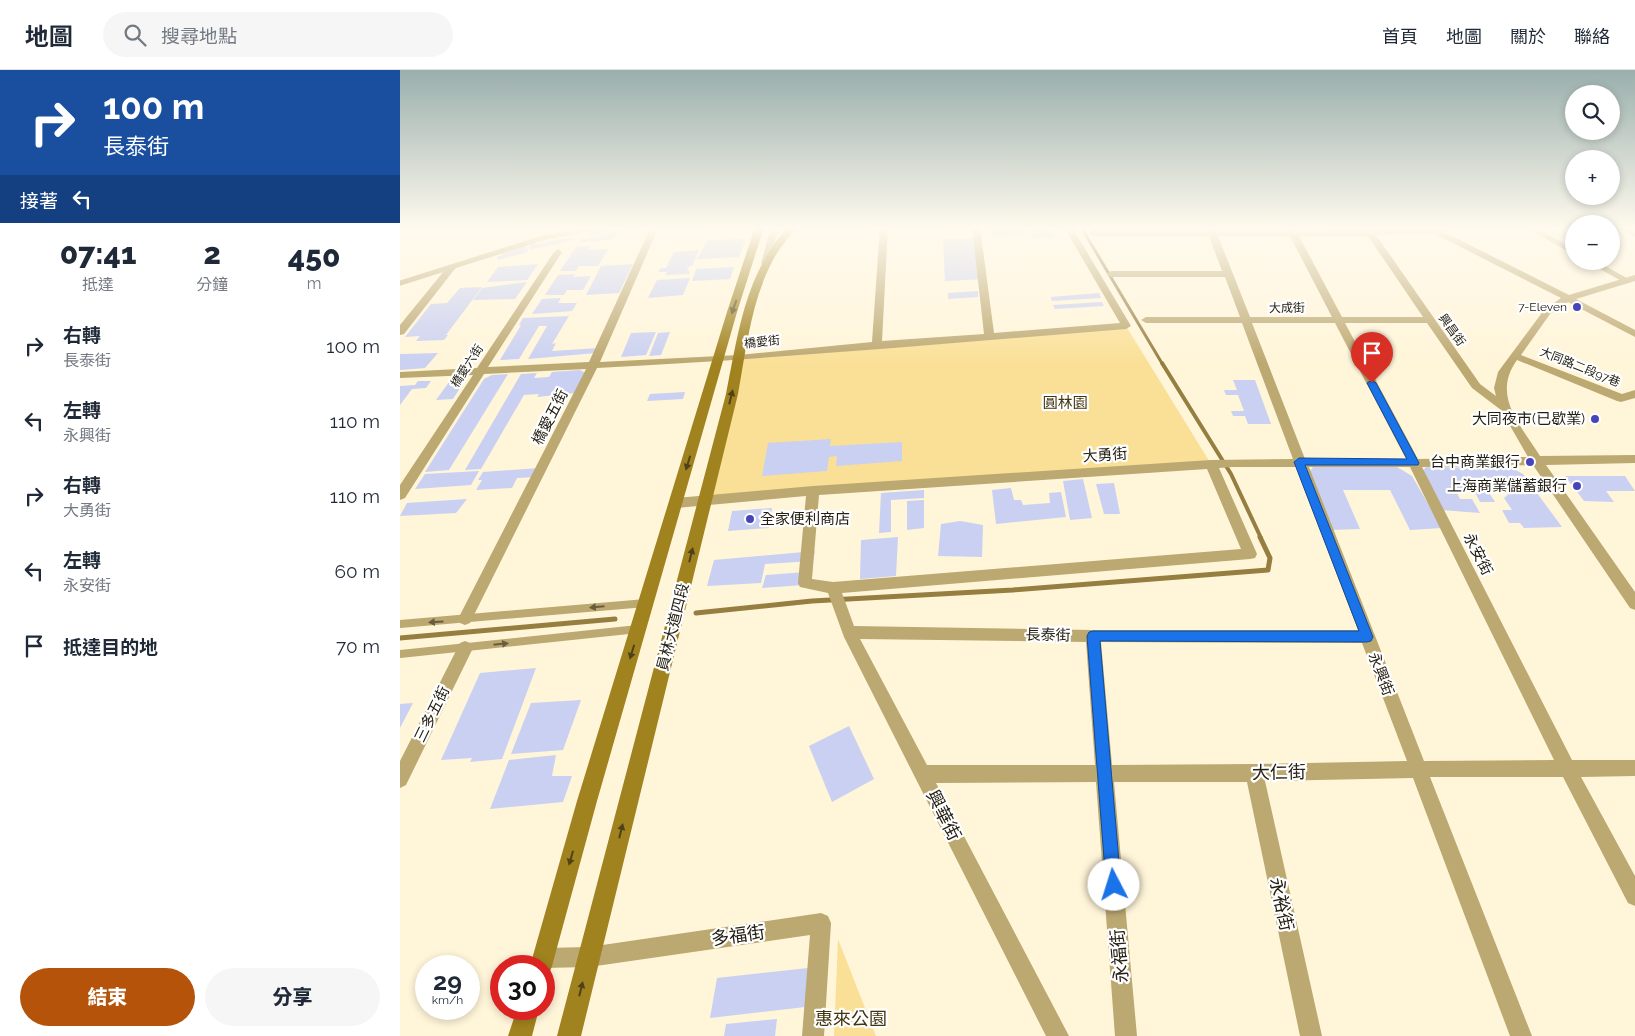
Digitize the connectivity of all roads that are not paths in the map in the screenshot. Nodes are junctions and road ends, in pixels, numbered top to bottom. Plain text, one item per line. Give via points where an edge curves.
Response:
1 (438, 272) edge
2 (448, 272) edge
3 (545, 272) edge
4 (635, 272) edge
5 (745, 272) edge
6 (761, 272) edge
7 (881, 272) edge
8 (981, 272) edge
9 (1094, 272) edge
10 (1314, 272) edge
11 (1397, 272) edge
12 (1517, 272) edge
13 (1615, 272) edge
14 (1111, 274) dead end
15 (1228, 274) joint
16 (1630, 279) edge
17 (400, 284) edge
18 (1568, 298) junction
19 (1146, 320) dead end
20 (1338, 320) junction
21 (1429, 320) junction
22 (1246, 321) junction
23 (400, 332) edge
24 (1635, 334) edge
25 (989, 337) junction
26 (877, 345) junction
27 (1515, 356) junction
28 (740, 358) junction
29 (720, 359) junction
30 (593, 365) junction
31 (480, 372) junction
32 (400, 375) edge
33 (1635, 394) edge
34 (1505, 408) junction
35 (1537, 461) junction
36 (1299, 462) junction
37 (1633, 462) edge
38 (1414, 463) junction
39 (1214, 464) junction
40 (812, 491) junction
41 (400, 495) edge
42 (704, 502) junction
43 (676, 503) junction
44 (836, 595) junction
45 (646, 602) junction
46 (1635, 604) edge
47 (465, 619) junction
48 (400, 624) edge
49 (639, 629) junction
50 (849, 632) junction
51 (1093, 636) junction
52 (1367, 637) junction
53 (465, 648) junction
54 (400, 654) edge
55 (1635, 768) edge
56 (1418, 769) junction
57 (1568, 770) junction
58 (1104, 772) junction
59 (1254, 773) junction
60 (923, 774) junction
61 (400, 779) edge
62 (1635, 896) edge
63 (544, 955) edge
64 (589, 957) junction
65 (555, 961) edge
66 (525, 1020) edge
67 (520, 1036) edge
68 (569, 1036) edge
69 (814, 1036) edge
70 (1058, 1036) edge
71 (1126, 1036) edge
72 (1311, 1036) edge
73 (1521, 1036) edge

1 - 17 lane
2 - 23 street
3 - 31 street, 橋愛六街
4 - 30 street, 橋愛五街
5 -> 29 main road, 員林大道四段
6 - 28 main road, 員林大道四段
7 - 26 street
8 - 25 street
9 - 25 street, 橋愛街 via 1126,326
10 - 20 street, 永安街
11 - 21 street, 興昌街
12 - 18 street
13 - 16 lane
14 - 15 street
15 - 22 street, 永興街
16 - 18 street
18 - 24 street
18 - 27 street via 1547,312
19 - 22 street, 大成街
20 - 21 street, 大成街
20 - 22 street, 大成街
20 - 38 street, 永安街
21 - 34 street, 興昌街 via 1476,386
22 - 36 street, 永興街
25 - 26 street, 橋愛街
26 - 28 street, 橋愛街
27 - 33 street, 大同路二段97巷 via 1621,398
27 - 34 street via 1503,372 1500,388
28 - 29 street, 橋愛街
42 -> 28 main road, 員林大道四段
29 - 30 street, 橋愛街
29 -> 43 main road, 員林大道四段
30 - 31 street, 橋愛街
30 - 47 street, 橋愛五街
31 - 32 street, 橋愛街
31 - 41 street, 橋愛六街
34 - 35 street
35 - 37 street
35 - 38 street, 大勇街
35 - 46 street
36 - 38 street, 大勇街
36 - 39 street, 大勇街
36 - 52 street, 永興街
38 - 57 street, 永安街
39 - 40 street, 大勇街
39 - 44 street via 1250,554
40 - 42 street, 大勇街
40 - 44 street via 805,583
42 - 43 street, 大勇街
64 -> 42 main road, 員林大道四段
43 - 45 main road, 員林大道四段
44 - 50 street, 興華街
45 -> 47 lane
45 - 49 main road, 員林大道四段
47 -> 48 lane
53 -> 49 lane
49 -> 63 main road, 員林大道四段
50 - 51 street, 長泰街
50 - 60 street, 興華街
51 - 52 street, 長泰街
51 - 58 street, 永福街
52 - 56 street, 永興街
53 - 54 lane
53 - 61 street, 三多五街
55 - 57 street, 大仁街
56 - 57 street, 大仁街
56 - 59 street, 大仁街
56 - 73 street, 永興街
57 - 62 street, 永安街
58 - 59 street, 大仁街
58 - 60 street, 大仁街
58 - 71 street, 永福街
59 - 72 street, 永裕街
60 - 70 street, 興華街
64 - 65 street, 多福街
68 -> 64 main road, 員林大道四段
64 - 69 street, 多福街 via 821,923
66 - 67 main road

